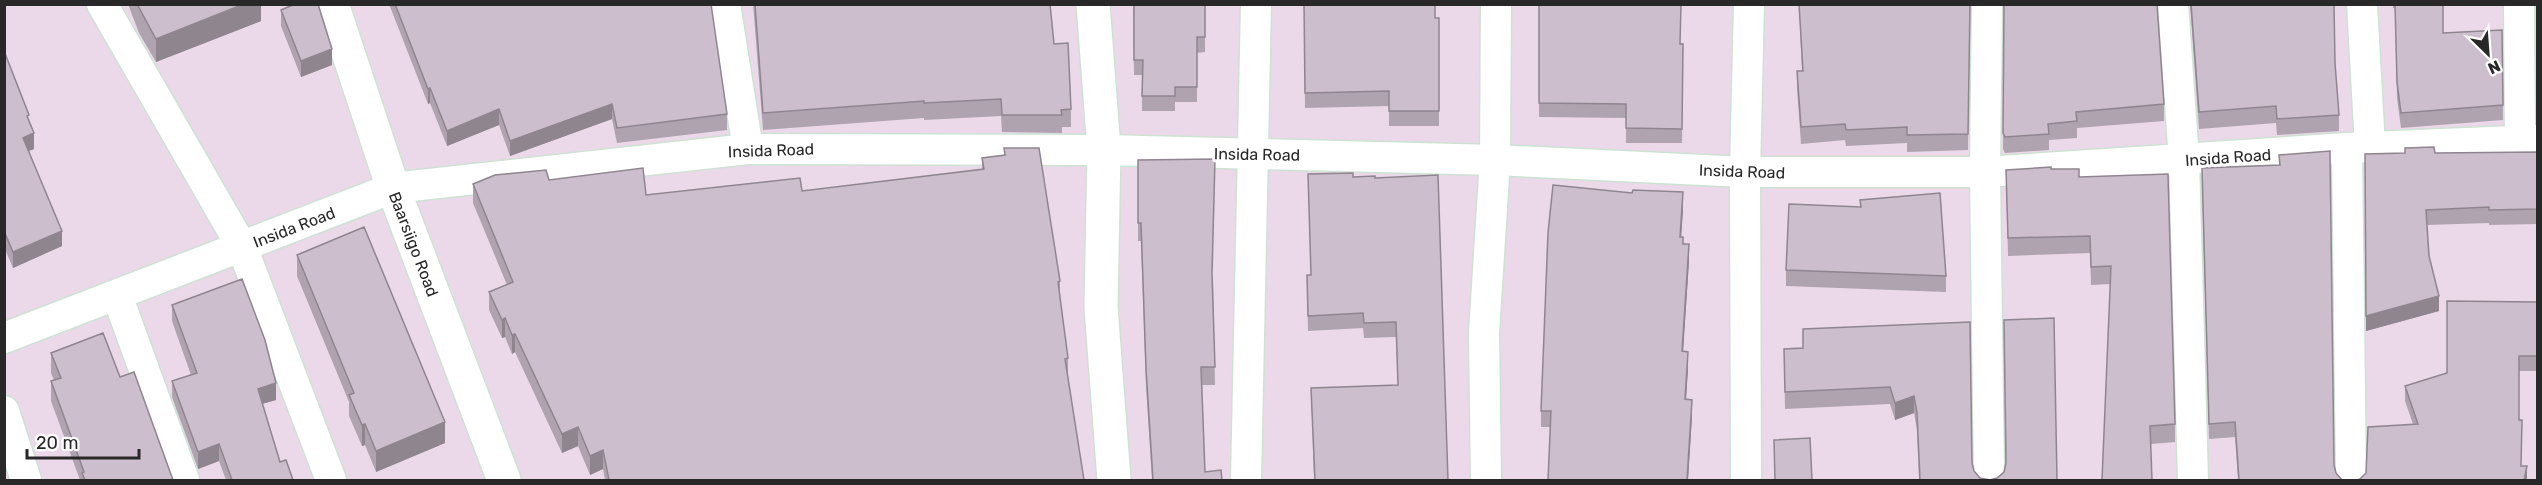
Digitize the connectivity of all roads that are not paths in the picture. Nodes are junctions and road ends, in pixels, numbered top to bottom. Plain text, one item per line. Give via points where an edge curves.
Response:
1 (102, 4) edge
2 (332, 4) edge
3 (725, 4) edge
4 (1093, 4) edge
5 (1256, 4) edge
6 (1496, 4) edge
7 (1749, 4) edge
8 (1987, 4) edge
9 (2173, 4) edge
10 (2362, 4) edge
11 (2519, 4) edge
12 (2529, 141) edge
13 (2359, 148) junction
14 (748, 149) junction
15 (1104, 150) junction
16 (1252, 154) junction
17 (1495, 160) junction
18 (2184, 160) junction
19 (1745, 172) junction
20 (1985, 172) junction
21 (393, 189) junction
22 (242, 247) junction
23 (117, 295) junction
24 (4, 338) edge
25 (4, 411) edge
26 (26, 480) edge
27 (184, 480) edge
28 (331, 480) edge
29 (504, 480) edge
30 (1114, 480) edge
31 (1246, 480) edge
32 (1486, 480) edge
33 (1746, 480) edge
34 (1989, 480) edge
35 (2193, 480) edge
36 (2351, 480) edge

1 - 22 street
2 - 21 street, Baarsiigo Road
3 - 14 street
4 - 15 street
5 - 16 street
6 - 17 street
7 - 19 street
8 - 20 street
9 - 18 street
10 - 13 street
11 - 12 street
12 - 13 street, Insida Road
13 - 18 street, Insida Road
13 - 36 street
14 - 15 street, Insida Road
14 - 21 street, Insida Road
15 - 16 street, Insida Road
15 - 30 street via 1101,307
16 - 17 street, Insida Road
16 - 31 street
17 - 19 street, Insida Road
17 - 32 street via 1484,333
18 - 20 street, Insida Road
18 - 35 street
19 - 20 street, Insida Road
19 - 33 street
20 - 34 street
21 - 22 street, Insida Road
21 - 29 street, Baarsiigo Road
22 - 23 street, Insida Road
22 - 28 street
23 - 24 street, Insida Road
23 - 27 street
25 - 26 street

